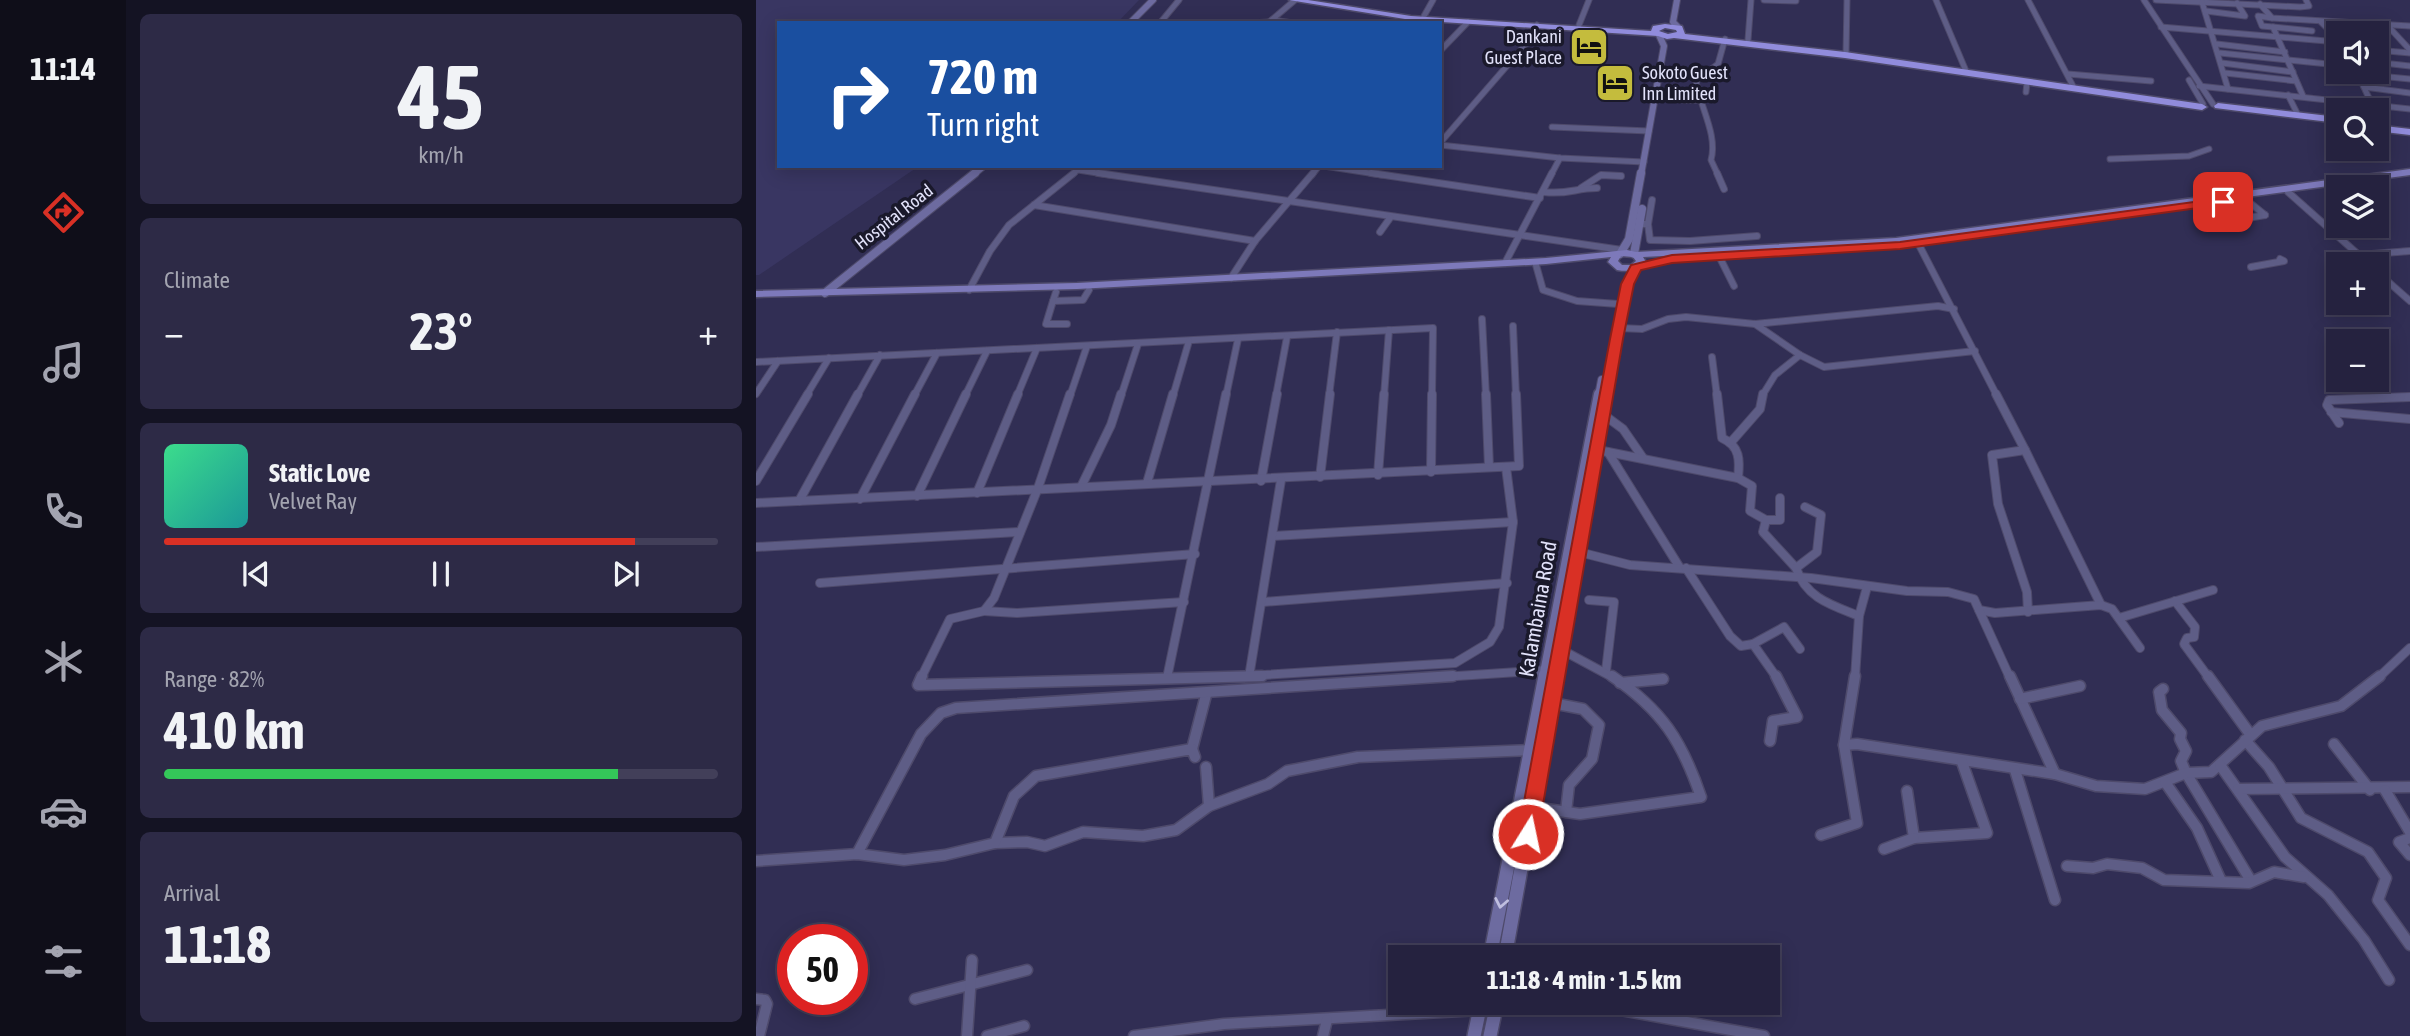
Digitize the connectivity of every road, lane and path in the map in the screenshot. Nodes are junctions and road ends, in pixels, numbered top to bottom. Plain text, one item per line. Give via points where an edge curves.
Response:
1 (1153, 0) edge
2 (1180, 0) edge
3 (1294, 0) edge
4 (1309, 0) edge
5 (1433, 0) edge
6 (1589, 0) edge
7 (1671, 0) edge
8 (1676, 0) edge
9 (1751, 0) edge
10 (1764, 0) edge
11 (1847, 0) edge
12 (1936, 0) edge
13 (2028, 0) edge
14 (2138, 0) edge
15 (2144, 0) edge
16 (2156, 0) edge
17 (2278, 0) edge
18 (2306, 0) edge
19 (1796, 1) edge
20 (2179, 1) edge
21 (2213, 1) edge
22 (2202, 2) junction
23 (2247, 2) edge
24 (2237, 3) junction
25 (2260, 4) junction
26 (2283, 5) junction
27 (2300, 7) junction
28 (2206, 11) junction
29 (1424, 16) junction
30 (2272, 18) junction
31 (1408, 20) edge
32 (1132, 21) edge
33 (1162, 21) edge
34 (1271, 21) edge
35 (1438, 21) edge
36 (1442, 21) edge
37 (2307, 21) junction
38 (1468, 22) junction
39 (2321, 22) junction
40 (2326, 22) edge
41 (1537, 25) junction
42 (1580, 25) junction
43 (2389, 25) edge
44 (2410, 26) edge
45 (2161, 27) junction
46 (2273, 27) junction
47 (2389, 27) edge
48 (2326, 28) edge
49 (1659, 31) junction
50 (2213, 31) junction
51 (2312, 31) junction
52 (1678, 32) junction
53 (2245, 34) junction
54 (2278, 38) junction
55 (1725, 39) junction
56 (1748, 40) junction
57 (2314, 40) junction
58 (2326, 40) edge
59 (2217, 44) junction
60 (2251, 48) junction
61 (1442, 49) edge
62 (2389, 50) edge
63 (2410, 51) edge
64 (2285, 52) junction
65 (2220, 53) junction
66 (1846, 54) junction
67 (2257, 57) junction
68 (2288, 61) junction
69 (2222, 63) junction
70 (2326, 64) edge
71 (2392, 64) dead end
72 (2410, 66) edge
73 (2260, 68) junction
74 (1966, 71) junction
75 (2293, 72) junction
76 (2225, 73) junction
77 (2068, 74) junction
78 (2261, 77) junction
79 (2389, 78) edge
80 (2151, 80) dead end
81 (2296, 81) junction
82 (2409, 81) edge
83 (2362, 84) edge
84 (2073, 86) junction
85 (2199, 86) junction
86 (2364, 87) junction
87 (2228, 89) junction
88 (2268, 93) junction
89 (2410, 93) edge
90 (2288, 95) junction
91 (2303, 96) junction
92 (1661, 97) junction
93 (1676, 97) dead end
94 (2369, 98) edge
95 (1683, 100) dead end
96 (1699, 100) junction
97 (2326, 100) edge
98 (2210, 106) junction
99 (2389, 108) edge
100 (2410, 109) edge
101 (2298, 115) junction
102 (2326, 120) edge
103 (2326, 120) edge
104 (2389, 126) edge
105 (1552, 127) dead end
106 (2410, 130) edge
107 (1649, 131) junction
108 (1442, 142) edge
109 (1442, 144) edge
110 (2209, 149) dead end
111 (1560, 158) junction
112 (2110, 159) dead end
113 (1644, 162) junction
114 (981, 168) edge
115 (1080, 168) edge
116 (1317, 168) edge
117 (1339, 168) edge
118 (2408, 175) edge
119 (1621, 176) dead end
120 (1581, 188) junction
121 (1597, 188) dead end
122 (1724, 189) dead end
123 (2288, 192) junction
124 (1542, 195) junction
125 (2244, 198) junction
126 (1652, 200) dead end
127 (1289, 202) junction
128 (1034, 205) junction
129 (1390, 218) junction
130 (1644, 224) junction
131 (2202, 226) dead end
132 (1380, 232) dead end
133 (1757, 236) dead end
134 (1518, 237) junction
135 (1255, 241) junction
136 (1919, 243) junction
137 (2410, 251) edge
138 (2356, 252) edge
139 (1620, 253) junction
140 (2389, 253) edge
141 (1635, 255) junction
142 (1720, 257) junction
143 (2280, 259) dead end
144 (1505, 263) junction
145 (1536, 265) junction
146 (1619, 267) junction
147 (1637, 267) junction
148 (2251, 267) dead end
149 (1231, 278) junction
150 (2389, 282) edge
151 (1734, 286) dead end
152 (969, 290) junction
153 (825, 293) junction
154 (1055, 296) junction
155 (756, 297) edge
156 (2410, 300) edge
157 (1950, 301) junction
158 (1618, 304) junction
159 (1938, 306) junction
160 (1955, 309) junction
161 (1482, 319) dead end
162 (1067, 324) dead end
163 (1755, 324) junction
164 (1513, 326) dead end
165 (1619, 328) junction
166 (1389, 330) junction
167 (1337, 332) junction
168 (1287, 337) junction
169 (1238, 339) junction
170 (1189, 341) junction
171 (1138, 344) junction
172 (1087, 346) junction
173 (1037, 348) junction
174 (987, 351) junction
175 (1975, 351) junction
176 (937, 352) junction
177 (880, 355) junction
178 (1800, 355) junction
179 (1712, 357) dead end
180 (829, 358) junction
181 (778, 361) junction
182 (756, 362) edge
183 (756, 394) edge
184 (2410, 397) edge
185 (2331, 412) junction
186 (1604, 415) junction
187 (2410, 419) edge
188 (2339, 423) dead end
189 (1732, 442) junction
190 (2025, 450) junction
191 (1603, 451) junction
192 (1643, 458) junction
193 (1489, 467) junction
194 (1506, 467) junction
195 (1432, 472) junction
196 (1378, 475) junction
197 (1320, 477) junction
198 (1738, 478) junction
199 (1281, 480) junction
200 (756, 481) edge
201 (1208, 481) junction
202 (1261, 481) junction
203 (1147, 483) junction
204 (1081, 487) junction
205 (1038, 488) junction
206 (977, 493) junction
207 (918, 496) junction
208 (1780, 498) dead end
209 (860, 499) junction
210 (799, 500) junction
211 (756, 503) edge
212 (1805, 507) dead end
213 (1766, 520) junction
214 (1513, 522) junction
215 (1020, 532) junction
216 (1273, 536) junction
217 (756, 547) edge
218 (1579, 552) junction
219 (1195, 554) junction
220 (1683, 568) junction
221 (1005, 570) junction
222 (1797, 573) junction
223 (820, 583) dead end
224 (1507, 583) junction
225 (1867, 587) junction
226 (2213, 590) dead end
227 (1589, 600) dead end
228 (2029, 600) junction
229 (2175, 601) junction
230 (1184, 602) junction
231 (1263, 602) junction
232 (2101, 604) junction
233 (2040, 609) junction
234 (1979, 610) junction
235 (984, 611) junction
236 (2028, 612) junction
237 (1859, 617) junction
238 (2119, 618) junction
239 (1753, 644) junction
240 (2140, 648) dead end
241 (2410, 648) edge
242 (1800, 649) dead end
243 (1562, 650) junction
244 (1548, 670) junction
245 (1606, 671) junction
246 (1249, 677) junction
247 (1167, 678) junction
248 (1662, 679) dead end
249 (1620, 683) junction
250 (2080, 686) dead end
251 (2163, 689) dead end
252 (1206, 695) junction
253 (2020, 699) junction
254 (1552, 703) junction
255 (2248, 737) junction
256 (1770, 741) dead end
257 (2334, 744) dead end
258 (1844, 745) junction
259 (1532, 750) junction
260 (1962, 762) junction
261 (2220, 765) junction
262 (1206, 768) dead end
263 (2015, 770) junction
264 (2055, 774) junction
265 (2186, 774) junction
266 (2165, 782) junction
267 (2410, 787) edge
268 (2238, 789) junction
269 (2284, 790) junction
270 (2370, 790) junction
271 (2385, 790) junction
272 (1907, 791) dead end
273 (1209, 806) junction
274 (1532, 807) junction
275 (1566, 812) junction
276 (2410, 832) edge
277 (1821, 835) dead end
278 (1914, 838) junction
279 (2410, 838) edge
280 (995, 843) junction
281 (1884, 849) dead end
282 (857, 854) junction
283 (2410, 855) edge
284 (2285, 857) junction
285 (756, 861) edge
286 (2067, 866) dead end
287 (2274, 872) junction
288 (2304, 877) junction
289 (2221, 881) junction
290 (2251, 881) junction
291 (2055, 900) dead end
292 (2410, 944) edge
293 (1492, 945) edge
294 (1507, 945) edge
295 (972, 960) dead end
296 (1027, 970) dead end
297 (2389, 980) dead end
298 (970, 985) junction
299 (756, 999) edge
300 (915, 999) dead end
301 (1388, 1014) edge
302 (1478, 1015) edge
303 (1494, 1015) edge
304 (1648, 1015) edge
305 (1327, 1020) junction
306 (1024, 1026) dead end
307 (1222, 1030) edge
308 (759, 1036) edge
309 (967, 1036) edge
310 (986, 1036) edge
311 (1133, 1036) edge
312 (1323, 1036) edge
313 (1474, 1036) edge
314 (1490, 1036) edge
315 (1764, 1036) edge

1 - 32 main road
2 - 33 street
3 - 31 highway
3 - 34 street
4 - 29 highway
5 - 29 street
6 - 42 street
7 - 49 main road
8 - 52 main road via 1673,22
9 - 56 street
10 - 19 street
11 - 66 street
12 - 74 street
13 - 77 street
14 - 98 street
15 - 45 street
16 - 20 street
17 - 26 street
18 - 27 street via 2309,6
20 - 22 street
21 - 22 street
21 - 24 street
22 - 28 street
23 - 24 street
23 - 25 street
24 - 28 street via 2245,16
25 - 26 street
25 - 30 street
26 - 27 street
27 - 37 street
28 - 50 street
29 - 42 highway
30 - 37 street
30 - 46 street via 2258,16 2262,26
31 - 35 highway
36 - 38 highway
37 - 39 street
37 - 51 street
38 - 41 highway
38 - 61 street
39 - 40 street
39 - 48 street
41 - 49 highway
41 - 108 street
42 - 49 highway
43 - 44 street
45 - 50 street
45 - 85 street
46 - 51 street
46 - 54 street
47 - 63 street
49 - 52 highway
49 - 107 main road via 1664,47
50 - 53 street
50 - 59 street
51 - 57 street
52 - 55 highway
52 - 56 highway
52 - 92 main road via 1669,43
53 - 54 street
53 - 60 street
54 - 57 street
54 - 64 street
55 - 96 street via 1718,64 1696,81
55 - 98 highway via 2026,87
56 - 66 highway
57 - 58 street
59 - 60 street
59 - 65 street
60 - 64 street
62 - 63 street
64 - 68 street
65 - 67 street
65 - 69 street
66 - 74 highway
67 - 68 street
67 - 73 street
68 - 70 street
68 - 75 street
69 - 73 street
69 - 76 street
71 - 72 street
73 - 75 street
74 - 84 highway
75 - 81 street
76 - 78 street
76 - 87 street
77 - 80 street
77 - 84 street
78 - 81 street
78 - 88 street
79 - 82 street
81 - 91 street
83 - 86 street
84 - 98 highway
85 - 87 street
85 - 98 street
86 - 89 street
86 - 94 street
87 - 88 street
88 - 90 street
90 - 91 street
90 - 101 street
91 - 97 street
92 - 93 street
92 - 130 main road
95 - 96 street
96 - 122 street via 1715,146 1711,160
98 - 101 highway
98 - 102 highway
99 - 100 street
101 - 103 highway
104 - 106 highway
105 - 107 street
107 - 113 main road
109 - 111 street
110 - 112 street via 2189,156
111 - 113 street
111 - 124 street
113 - 139 main road via 1629,239
114 - 153 main road, Hospital Road
115 - 127 street
115 - 128 street
116 - 127 street
117 - 124 street
118 - 123 main road
118 - 141 main road via 1896,241
119 - 120 street via 1601,175
120 - 121 street
120 - 124 street via 1566,195
123 - 125 main road
123 - 138 street
124 - 134 street
125 - 131 street via 2264,215
125 - 136 main road
126 - 130 street
127 - 129 street
127 - 135 street
128 - 135 street
128 - 152 street via 1002,233
129 - 132 street
129 - 134 street
130 - 133 street via 1650,240
130 - 141 main road
134 - 139 street
134 - 144 street
135 - 149 street
136 - 142 main road
136 - 157 street
137 - 140 street
139 - 141 main road
139 - 144 main road
139 - 146 main road via 1613,262
141 - 147 main road via 1641,259
142 - 147 main road via 1672,259
142 - 151 street
143 - 148 street via 2284,261
144 - 149 main road
145 - 146 main road via 1601,262
145 - 154 main road via 1089,290
145 - 158 street via 1543,290 1577,301
146 - 147 main road
146 - 158 main road, Kalambaina Road
147 - 165 main road, Kalambaina Road via 1627,284
149 - 152 main road
150 - 156 street
152 - 153 main road
153 - 155 main road
154 - 155 main road
154 - 162 street via 1046,324
157 - 159 street
157 - 160 street
158 - 244 main road, Kalambaina Road
159 - 160 street
159 - 163 street
160 - 175 street
161 - 193 street
163 - 165 street via 1686,317 1642,329
163 - 178 street
164 - 194 street via 1519,466
165 - 186 main road, Kalambaina Road
166 - 167 street
166 - 195 street via 1433,328
166 - 196 street
167 - 168 street
167 - 197 street
168 - 169 street
168 - 202 street
169 - 170 street
169 - 201 street
170 - 171 street
170 - 203 street
171 - 172 street
171 - 204 street via 1111,425
172 - 173 street
172 - 205 street
173 - 174 street
173 - 206 street
174 - 176 street
174 - 207 street
175 - 178 street via 1827,367
175 - 190 street
176 - 177 street
176 - 209 street
177 - 180 street
177 - 210 street
178 - 189 street via 1775,375 1760,409
179 - 189 street via 1722,438
180 - 181 street
180 - 200 street
181 - 182 street
181 - 183 street
184 - 185 street via 2329,400
185 - 187 street
185 - 188 street
186 - 191 main road, Kalambaina Road
186 - 192 street via 1633,438
189 - 198 street via 1740,457
190 - 228 street via 1997,452 1992,464 1998,504
190 - 232 street
191 - 192 street
191 - 218 main road, Kalambaina Road
191 - 220 street
192 - 198 street
193 - 194 street
193 - 195 street
194 - 214 street
195 - 196 street
196 - 197 street
197 - 199 street
198 - 213 street via 1752,486 1750,511
199 - 202 street
199 - 216 street
201 - 202 street
201 - 203 street
201 - 219 street
203 - 204 street
204 - 205 street
205 - 206 street
205 - 215 street
206 - 207 street
207 - 209 street
208 - 213 street via 1780,520
209 - 210 street
210 - 211 street
212 - 222 street via 1821,515 1817,552
213 - 222 street via 1763,531
214 - 216 street
214 - 224 street
215 - 217 street
215 - 221 street
216 - 231 street
218 - 220 street via 1630,565
218 - 243 main road, Kalambaina Road
219 - 221 street
219 - 230 street
220 - 222 street
220 - 239 street via 1730,636 1741,646
221 - 223 street
221 - 235 street
222 - 225 street
222 - 237 street via 1810,596
224 - 231 street
224 - 246 street via 1499,627 1490,642 1455,663
225 - 234 street via 1966,595
225 - 237 street
226 - 229 street
227 - 245 street via 1614,602
228 - 233 street
228 - 236 street
229 - 238 street
229 - 255 street via 2195,627 2194,637 2186,638 2184,644
230 - 235 street
230 - 247 street
231 - 246 street
232 - 233 street
232 - 238 street
233 - 236 street
234 - 236 street
234 - 253 street
235 - 247 street via 950,619 918,685
237 - 258 street via 1858,659
238 - 240 street
239 - 242 street via 1784,627
239 - 256 street via 1777,677 1797,717 1773,721
241 - 255 street via 2360,695 2341,706 2262,726
243 - 245 street
243 - 254 main road, Kalambaina Road
244 - 252 street
244 - 259 main road, Kalambaina Road
245 - 249 street
246 - 247 street
248 - 249 street
249 - 275 street via 1676,738 1701,797 1620,810
250 - 253 street
251 - 265 street via 2160,704 2165,717 2181,733 2186,751 2180,761
252 - 280 street via 1194,753 1074,768 1028,780 1009,799
252 - 282 street via 956,708 940,713 920,734
253 - 264 street
254 - 274 main road, Kalambaina Road
254 - 275 street via 1583,709 1599,725 1592,760 1569,785
255 - 261 street
255 - 269 street
257 - 270 street
258 - 260 street
258 - 277 street via 1857,823
259 - 273 street via 1358,757 1287,771 1268,784
259 -> 293 main road, Kalambaina Road
260 - 263 street
260 - 278 street via 1987,833
261 - 265 street via 2211,772
261 - 268 street
262 - 273 street
263 - 264 street
263 - 291 street
264 - 266 street via 2125,790
265 - 266 street
265 - 290 street
266 - 289 street via 2197,828
267 - 271 street
268 - 269 street
268 - 284 street
269 - 270 street
269 - 292 street via 2301,818 2368,852 2386,878 2378,900
270 - 271 street
271 - 276 street
272 - 278 street
273 - 280 street via 1176,830 1152,835 1083,832 1045,846
274 - 275 street
274 - 294 main road, Kalambaina Road
278 - 281 street
279 - 283 street via 2399,842
280 - 282 street via 904,860
282 - 285 street
284 - 287 street
284 - 288 street
286 - 289 street via 2108,864 2142,869 2164,880
287 - 288 street
287 - 290 street
288 - 297 street via 2328,895
289 - 290 street
295 - 298 street
296 - 298 street
298 - 300 street
298 - 309 street
299 - 308 street via 767,1004
301 - 305 street
302 - 313 main road
303 - 314 main road
304 - 315 street
305 - 307 street
305 - 312 street
306 - 310 street
307 - 311 street

